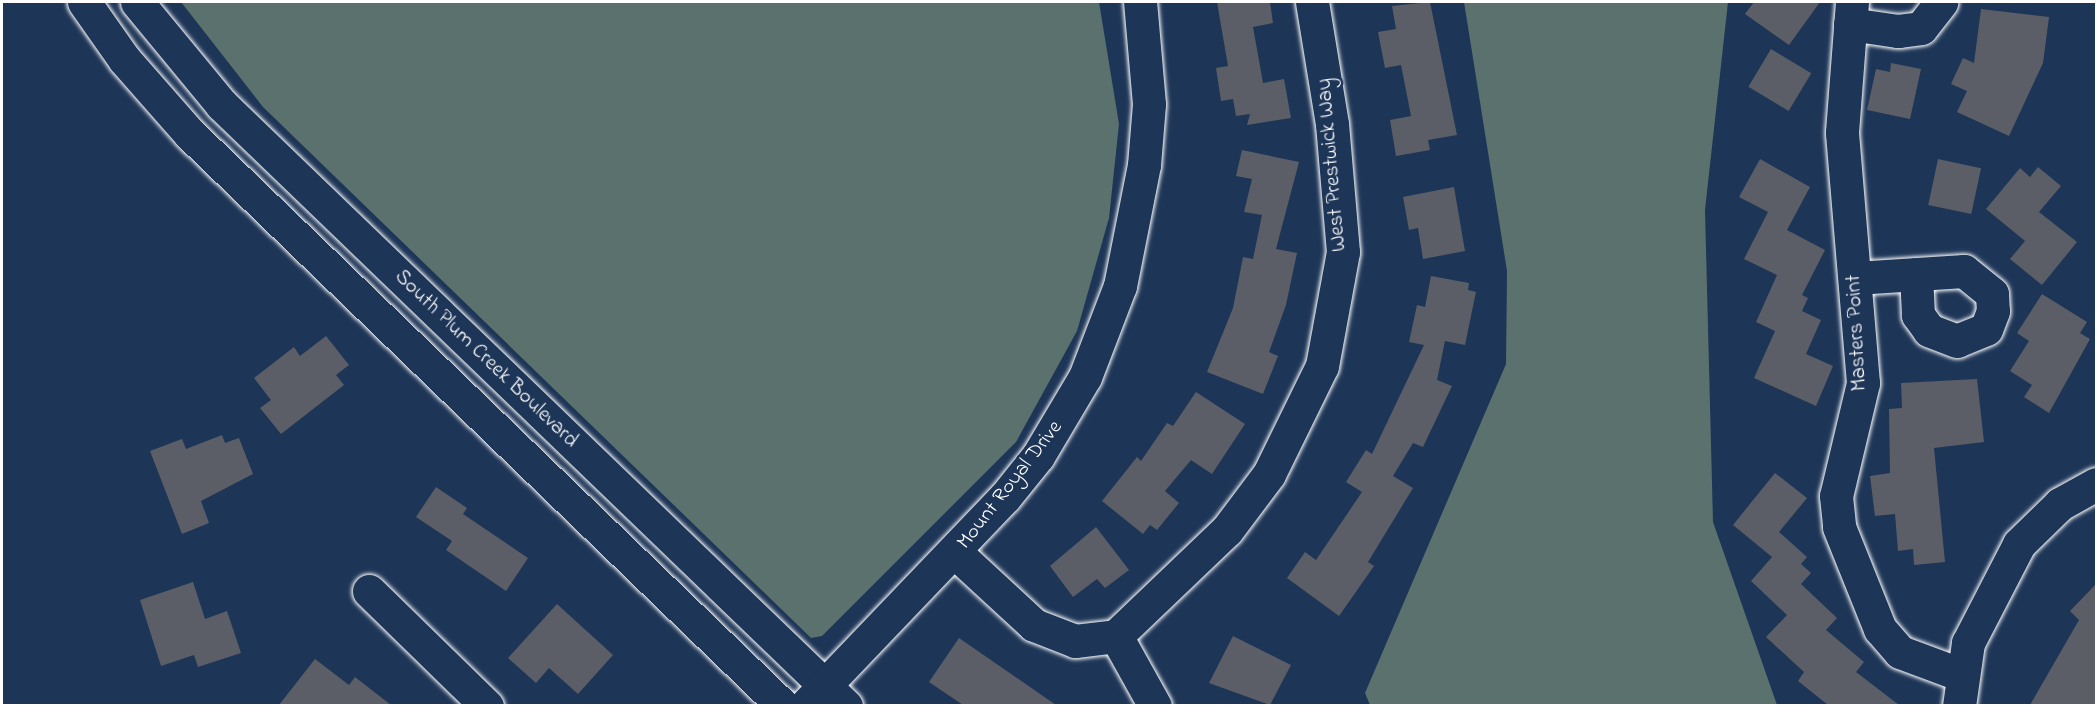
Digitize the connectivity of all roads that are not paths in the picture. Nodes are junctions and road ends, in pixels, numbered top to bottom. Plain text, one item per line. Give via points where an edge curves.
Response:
1 (84, 2) edge
2 (137, 2) edge
3 (1140, 2) edge
4 (1312, 2) edge
5 (1941, 2) edge
6 (1851, 13) edge
7 (1916, 274) dead end
8 (1855, 278) junction
9 (2097, 484) edge
10 (956, 553) junction
11 (369, 591) dead end
12 (1116, 636) junction
13 (1960, 690) edge
14 (825, 699) edge
15 (487, 705) edge
16 (783, 705) edge
17 (1155, 705) edge

1 - 16 street, South Plum Creek Boulevard via 124,59 190,134
2 - 14 street, South Plum Creek Boulevard via 178,56 237,119
3 - 10 street, Mount Royal Drive via 1148,129 1131,243 1117,295 1063,418
4 - 12 street, West Prestwick Way via 1332,124 1343,252 1322,366 1269,474 1227,530
5 - 6 street via 1921,28 1898,32
6 - 8 street, Masters Point via 1842,134
7 - 8 street
8 - 13 street, Masters Point via 1863,382 1836,496 1839,527 1880,629 1900,652
9 - 13 street via 2060,504 2019,544 1968,643
10 - 12 street via 1034,626 1076,641
10 - 14 street, Mount Royal Drive
11 - 15 street
12 - 17 street

